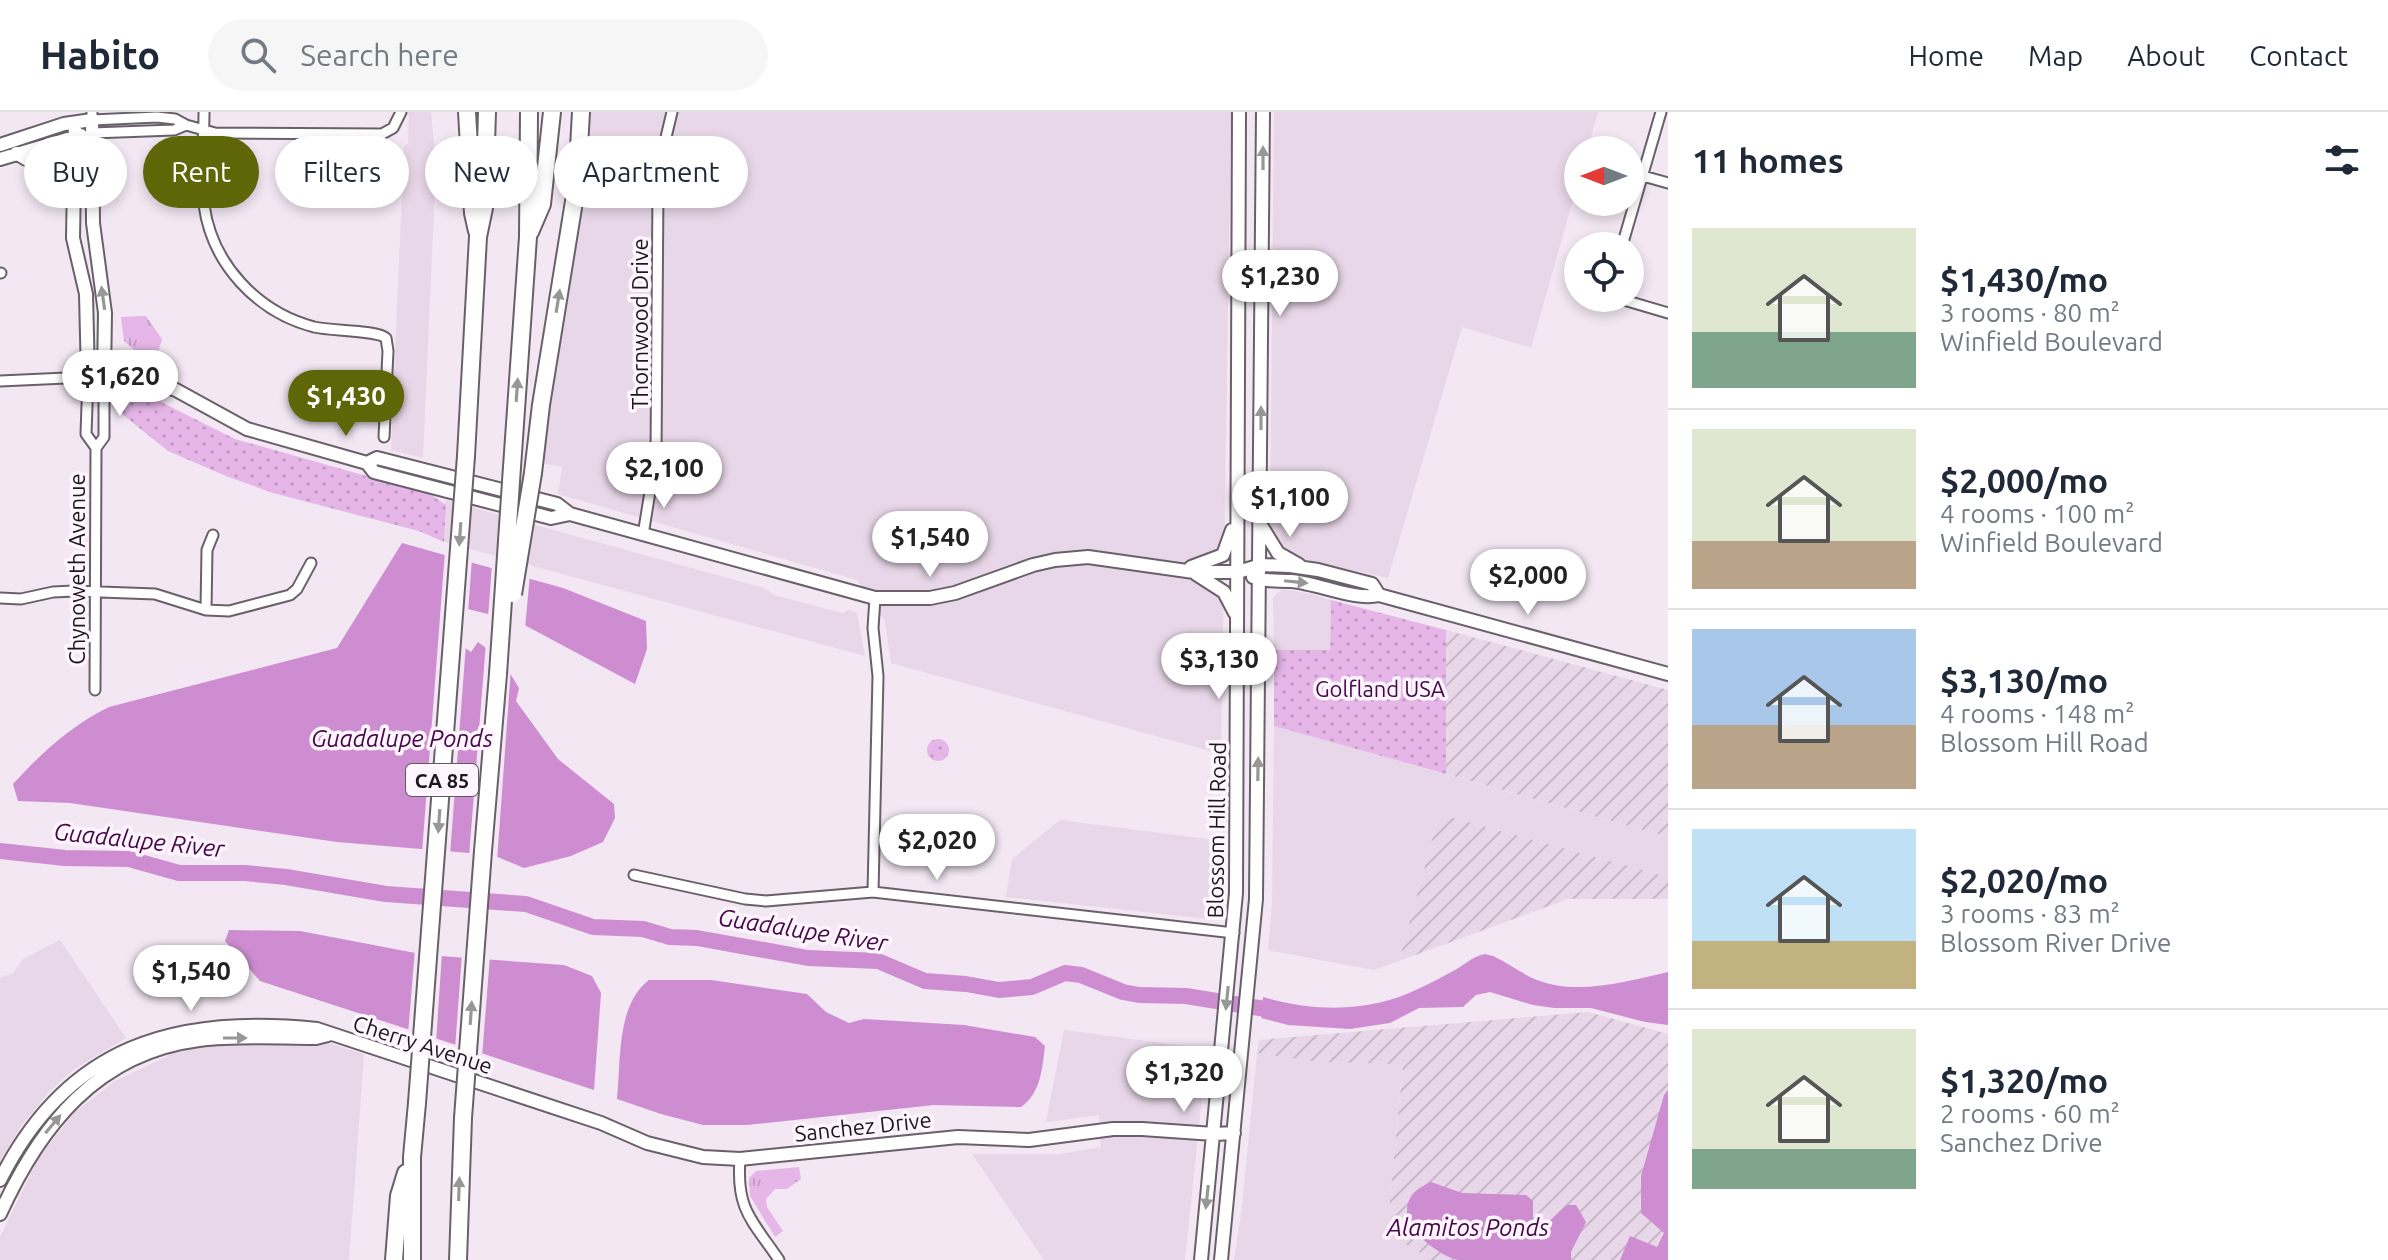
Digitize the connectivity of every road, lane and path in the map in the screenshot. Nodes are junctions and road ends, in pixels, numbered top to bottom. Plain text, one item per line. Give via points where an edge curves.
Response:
1 (204, 112) edge
2 (401, 112) edge
3 (467, 112) edge
4 (487, 112) edge
5 (529, 112) edge
6 (552, 112) edge
7 (581, 112) edge
8 (672, 112) edge
9 (1239, 112) edge
10 (1263, 112) edge
11 (1661, 112) edge
12 (75, 117) edge
13 (92, 122) edge
14 (204, 131) junction
15 (75, 136) edge
16 (0, 145) edge
17 (24, 151) edge
18 (16, 153) junction
19 (24, 158) edge
20 (0, 159) edge
21 (1644, 172) edge
22 (1644, 176) edge
23 (1668, 183) edge
24 (74, 208) edge
25 (478, 237) junction
26 (528, 237) junction
27 (1644, 306) edge
28 (1668, 313) edge
29 (104, 376) junction
30 (88, 377) junction
31 (0, 381) edge
32 (384, 437) dead end
33 (96, 448) junction
34 (1237, 512) junction
35 (1261, 524) junction
36 (213, 535) dead end
37 (643, 535) junction
38 (311, 563) dead end
39 (1261, 565) junction
40 (1305, 568) junction
41 (1179, 570) junction
42 (1194, 572) junction
43 (1238, 572) junction
44 (1260, 580) junction
45 (95, 591) junction
46 (1379, 595) junction
47 (0, 598) edge
48 (875, 598) junction
49 (206, 610) junction
50 (1236, 616) junction
51 (498, 674) junction
52 (1668, 674) edge
53 (95, 690) dead end
54 (1238, 829) junction
55 (1257, 847) junction
56 (634, 875) dead end
57 (873, 892) junction
58 (1234, 933) junction
59 (1252, 964) junction
60 (328, 1035) junction
61 (506, 1091) joint
62 (1234, 1133) junction
63 (1214, 1134) junction
64 (412, 1157) junction
65 (740, 1159) junction
66 (0, 1180) edge
67 (0, 1214) edge
68 (394, 1260) edge
69 (412, 1260) edge
70 (458, 1260) edge
71 (779, 1260) edge
72 (1201, 1260) edge
73 (1221, 1260) edge

1 - 14 street
2 - 14 street via 393,128 382,134
3 - 25 highway
4 - 25 highway, CA 85
5 - 26 highway, CA 85
6 - 26 highway via 542,204
51 -> 7 highway, bridge via 577,183
8 - 37 street, Thornwood Drive via 658,188 656,455
9 - 34 street, Blossom Hill Road
35 -> 10 street, Blossom Hill Road
11 - 21 street
12 - 13 street
12 - 16 street
13 - 14 street via 174,130 186,125
13 - 15 street
29 -> 13 street, Chynoweth Avenue
14 - 32 street via 203,191 211,235 241,282 260,302 293,320 333,331 378,332 386,338
17 - 18 street
18 - 19 street
18 - 20 street
22 - 23 street
24 - 30 street, Chynoweth Avenue via 73,238 89,319
25 -> 64 highway, CA 85, bridge
51 -> 26 highway, CA 85, bridge
27 - 28 street
29 - 30 street
29 - 33 street, Chynoweth Avenue via 104,437
29 - 37 street via 176,390 247,429 367,463 374,472 551,518 570,514
30 - 31 street
30 - 33 street, Chynoweth Avenue via 86,434
33 - 45 street, Chynoweth Avenue
34 - 41 street via 1223,555
34 - 43 street, Blossom Hill Road
35 - 39 street, Blossom Hill Road
35 - 40 street via 1278,553
36 - 49 street via 207,550
37 - 48 street
38 - 49 street via 290,595 229,611
39 - 40 street
39 - 43 street
39 - 44 street, Blossom Hill Road
40 - 46 street via 1372,584
41 - 42 street
41 - 48 street via 1088,557 1055,560 955,593 910,600
42 - 43 street
42 - 50 street via 1224,592
43 - 44 street
43 - 50 street, Blossom Hill Road
44 -> 46 street via 1309,583 1367,598
55 -> 44 street, Blossom Hill Road
45 - 47 street
45 - 49 street via 155,594
45 - 53 street, Chynoweth Avenue
46 - 52 street
48 - 57 street
50 - 54 street, Blossom Hill Road
70 -> 51 highway, CA 85, bridge via 463,1118
54 - 55 street
54 - 58 street, Blossom Hill Road
55 - 59 street, Blossom Hill Road
56 - 57 street via 766,901
57 - 58 street
58 - 59 street
58 -> 63 street, Blossom Hill Road
59 - 62 street, Blossom Hill Road
60 - 61 street, Cherry Avenue
60 - 66 street, Cherry Avenue via 286,1026 218,1026 129,1048 78,1078 45,1109
67 -> 60 street, Cherry Avenue via 49,1127 110,1072 158,1049 195,1041
61 - 65 street, Sanchez Drive via 676,1152
62 - 63 street, Sanchez Drive
62 - 73 street, Blossom Hill Road
63 - 65 street, Sanchez Drive via 1113,1129 1029,1140 958,1137
63 -> 72 street, Blossom Hill Road
64 - 68 highway via 399,1196
64 - 69 highway, CA 85
65 - 71 street via 742,1203

